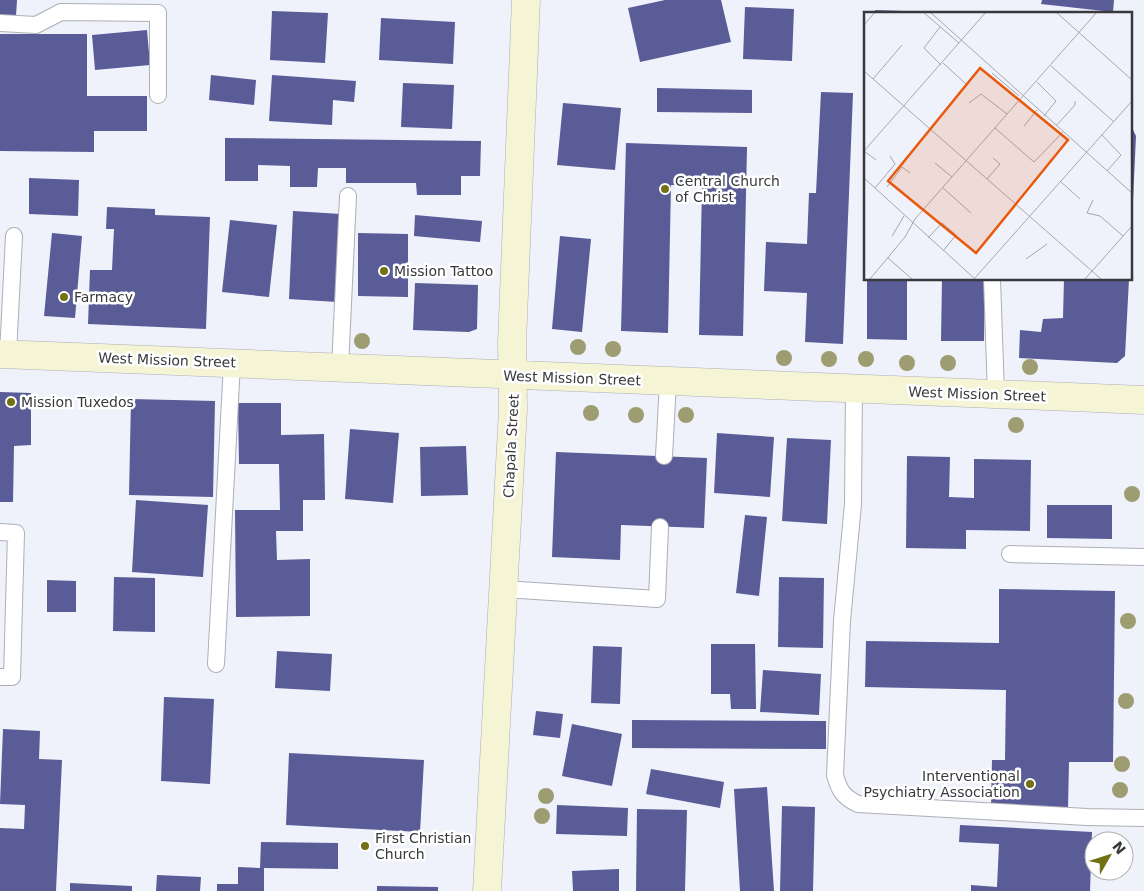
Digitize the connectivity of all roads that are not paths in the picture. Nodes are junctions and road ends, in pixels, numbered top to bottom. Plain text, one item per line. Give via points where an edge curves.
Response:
1 (526, 0) edge
2 (0, 23) edge
3 (158, 94) dead end
4 (348, 196) dead end
5 (14, 236) dead end
6 (992, 280) edge
7 (4, 354) edge
8 (232, 363) junction
9 (340, 368) junction
10 (514, 375) junction
11 (668, 382) junction
12 (854, 389) junction
13 (996, 395) junction
14 (1144, 400) edge
15 (664, 456) dead end
16 (660, 527) dead end
17 (0, 532) edge
18 (1010, 554) dead end
19 (1144, 557) edge
20 (503, 589) junction
21 (216, 664) dead end
22 (0, 677) edge
23 (1144, 818) edge
24 (487, 891) edge

1 - 10 main road, Chapala Street via 512,342
2 - 3 lane via 36,25 61,12 158,13
4 - 9 lane
5 - 7 lane
6 - 13 lane
7 - 8 main road, West Mission Street
8 - 9 main road, West Mission Street
8 - 21 lane
9 - 10 main road, West Mission Street
10 - 11 main road, West Mission Street
10 - 20 main road, Chapala Street
11 - 12 main road, West Mission Street
11 - 15 lane
12 - 13 main road, West Mission Street
12 - 23 lane via 853,504 842,621 835,775 839,790 858,804
13 - 14 main road, West Mission Street
16 - 20 lane via 657,599
17 - 22 lane via 16,533 12,677
18 - 19 lane
20 - 24 main road, Chapala Street

